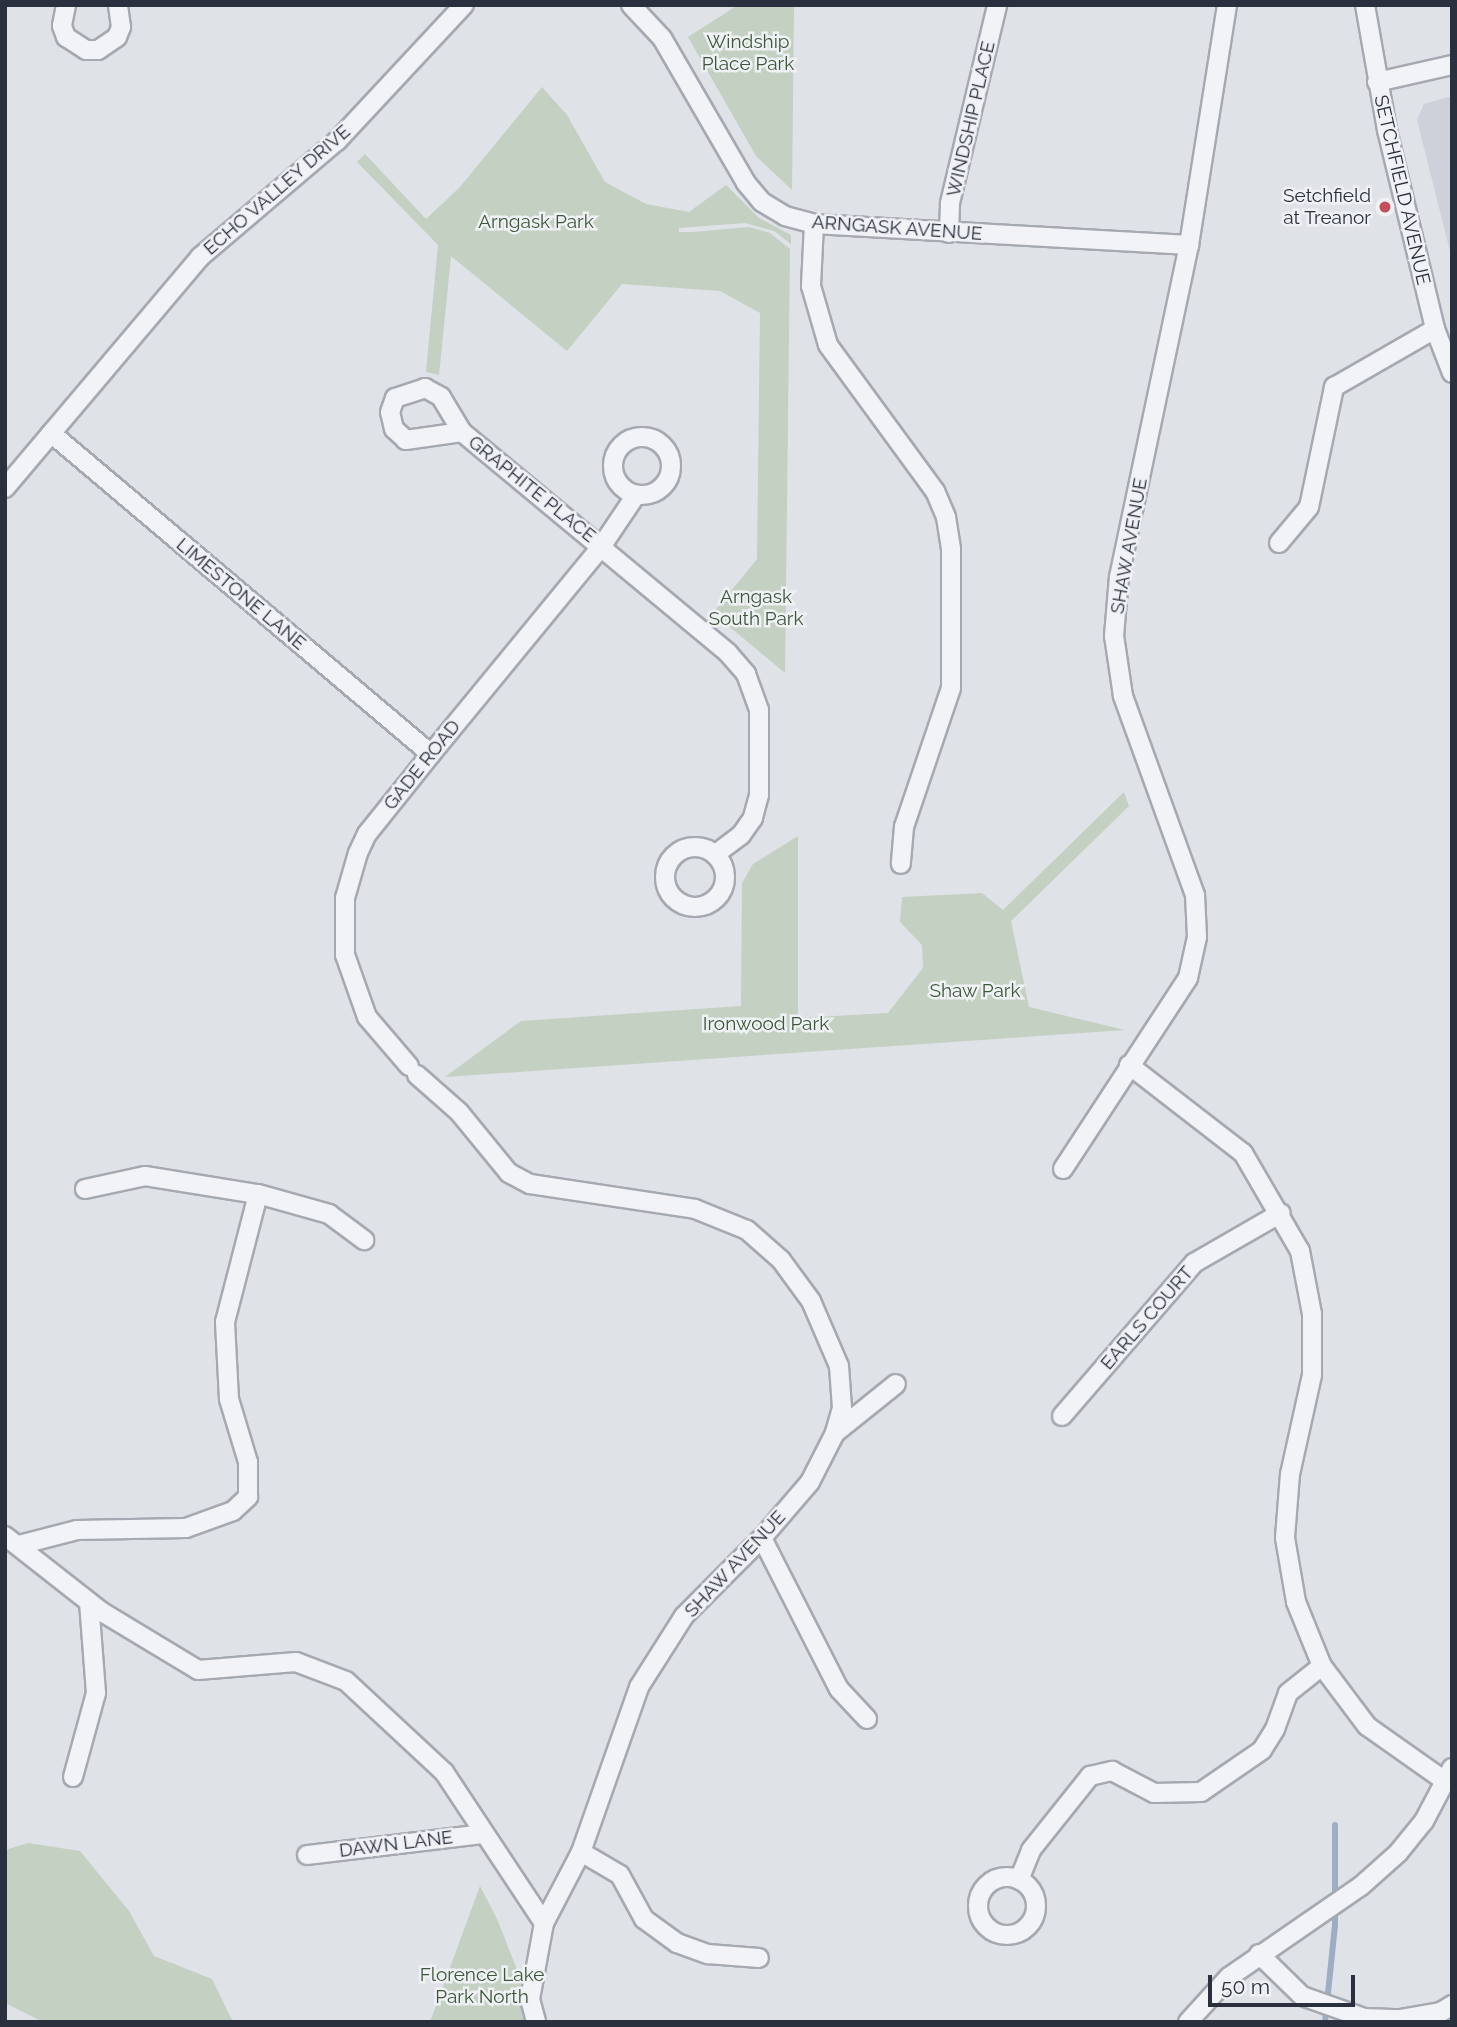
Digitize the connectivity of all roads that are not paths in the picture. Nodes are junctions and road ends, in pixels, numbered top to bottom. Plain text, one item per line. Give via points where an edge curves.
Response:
1 (66, 5) edge
2 (118, 5) edge
3 (448, 5) edge
4 (464, 5) edge
5 (631, 5) edge
6 (998, 5) edge
7 (1227, 5) edge
8 (1365, 5) edge
9 (443, 23) junction
10 (1452, 65) edge
11 (1377, 82) junction
12 (814, 224) junction
13 (949, 233) junction
14 (1189, 245) junction
15 (1435, 329) junction
16 (1452, 373) edge
17 (462, 432) dead end
18 (51, 433) junction
19 (5, 488) edge
20 (636, 495) dead end
21 (1279, 543) dead end
22 (601, 547) junction
23 (430, 754) junction
24 (716, 854) dead end
25 (901, 864) dead end
26 (1129, 1066) junction
27 (1063, 1169) dead end
28 (85, 1189) dead end
29 (258, 1194) junction
30 (1280, 1213) junction
31 (364, 1240) dead end
32 (896, 1384) dead end
33 (1062, 1416) dead end
34 (835, 1433) junction
35 (762, 1538) junction
36 (12, 1540) edge
37 (89, 1602) junction
38 (1322, 1666) junction
39 (867, 1719) dead end
40 (1448, 1774) edge
41 (73, 1777) dead end
42 (485, 1834) junction
43 (582, 1852) junction
44 (307, 1855) dead end
45 (1019, 1880) dead end
46 (544, 1923) junction
47 (1259, 1954) junction
48 (759, 1958) dead end
49 (1452, 2005) edge
50 (1363, 2020) edge
51 (536, 2022) edge
52 (1188, 2022) edge

1 - 2 street via 62,26 66,37 86,50 97,50 117,37 121,26
3 - 9 street, ECHO VALLEY DRIVE
4 - 9 street, ECHO VALLEY DRIVE
5 - 12 street, ARNGASK AVENUE via 662,38 746,183 762,202 785,216
6 - 13 street, WINDSHIP PLACE via 950,203
7 - 14 street, SHAW AVENUE
8 - 11 street, SETCHFIELD AVENUE
9 - 18 street, ECHO VALLEY DRIVE via 337,141 200,257
10 - 11 street
11 - 15 street, SETCHFIELD AVENUE
12 - 13 street, ARNGASK AVENUE
12 - 25 street via 811,286 828,345 935,491 946,517 951,550 951,688 904,827
13 - 14 street, ARNGASK AVENUE
14 - 26 street, SHAW AVENUE via 1119,577 1114,636 1123,696 1195,895 1197,937 1188,978
15 - 16 street, SETCHFIELD AVENUE
15 - 21 street via 1334,387 1309,507
17 - 22 street, GRAPHITE PLACE
18 - 19 street, ECHO VALLEY DRIVE
18 - 23 street, LIMESTONE LANE
20 - 22 street, GADE ROAD
22 - 23 street, GADE ROAD
22 - 24 street, GRAPHITE PLACE via 728,653 755,693 760,710 760,795 753,818 741,835
23 - 34 street, GADE ROAD via 368,834 350,874 343,921 354,989 367,1017 413,1071 459,1112 509,1172 530,1184 695,1209 747,1230 781,1260 811,1301 839,1366 842,1408
26 - 27 street, SHAW AVENUE
26 - 30 street via 1243,1153
28 - 29 street via 145,1176
29 - 31 street via 329,1214
29 - 36 street via 225,1322 229,1399 248,1462 248,1497 233,1511 186,1528 77,1531
30 - 33 street, EARLS COURT via 1194,1262
30 - 38 street via 1300,1251 1311,1314 1312,1376 1290,1474 1285,1538 1296,1602
32 - 34 street, SHAW AVENUE
34 - 35 street, SHAW AVENUE via 810,1482
35 - 39 street via 839,1689
35 - 43 street, SHAW AVENUE via 684,1616 639,1687
36 - 37 street
37 - 41 street via 96,1693
37 - 42 street via 198,1670 296,1662 346,1681 444,1772
38 - 40 street via 1367,1726
38 - 45 street via 1287,1693 1262,1750 1209,1788 1170,1796 1154,1793 1123,1773 1090,1776 1031,1850
40 - 47 street via 1424,1821 1380,1870
42 - 44 street, DAWN LANE
42 - 46 street
43 - 46 street, SHAW AVENUE
43 - 48 street via 620,1875 644,1919 677,1943 708,1954
46 - 51 street, SHAW AVENUE via 530,1999
47 - 50 street via 1302,1996
47 - 52 street via 1207,1997
49 - 50 street via 1441,2012 1399,2020

